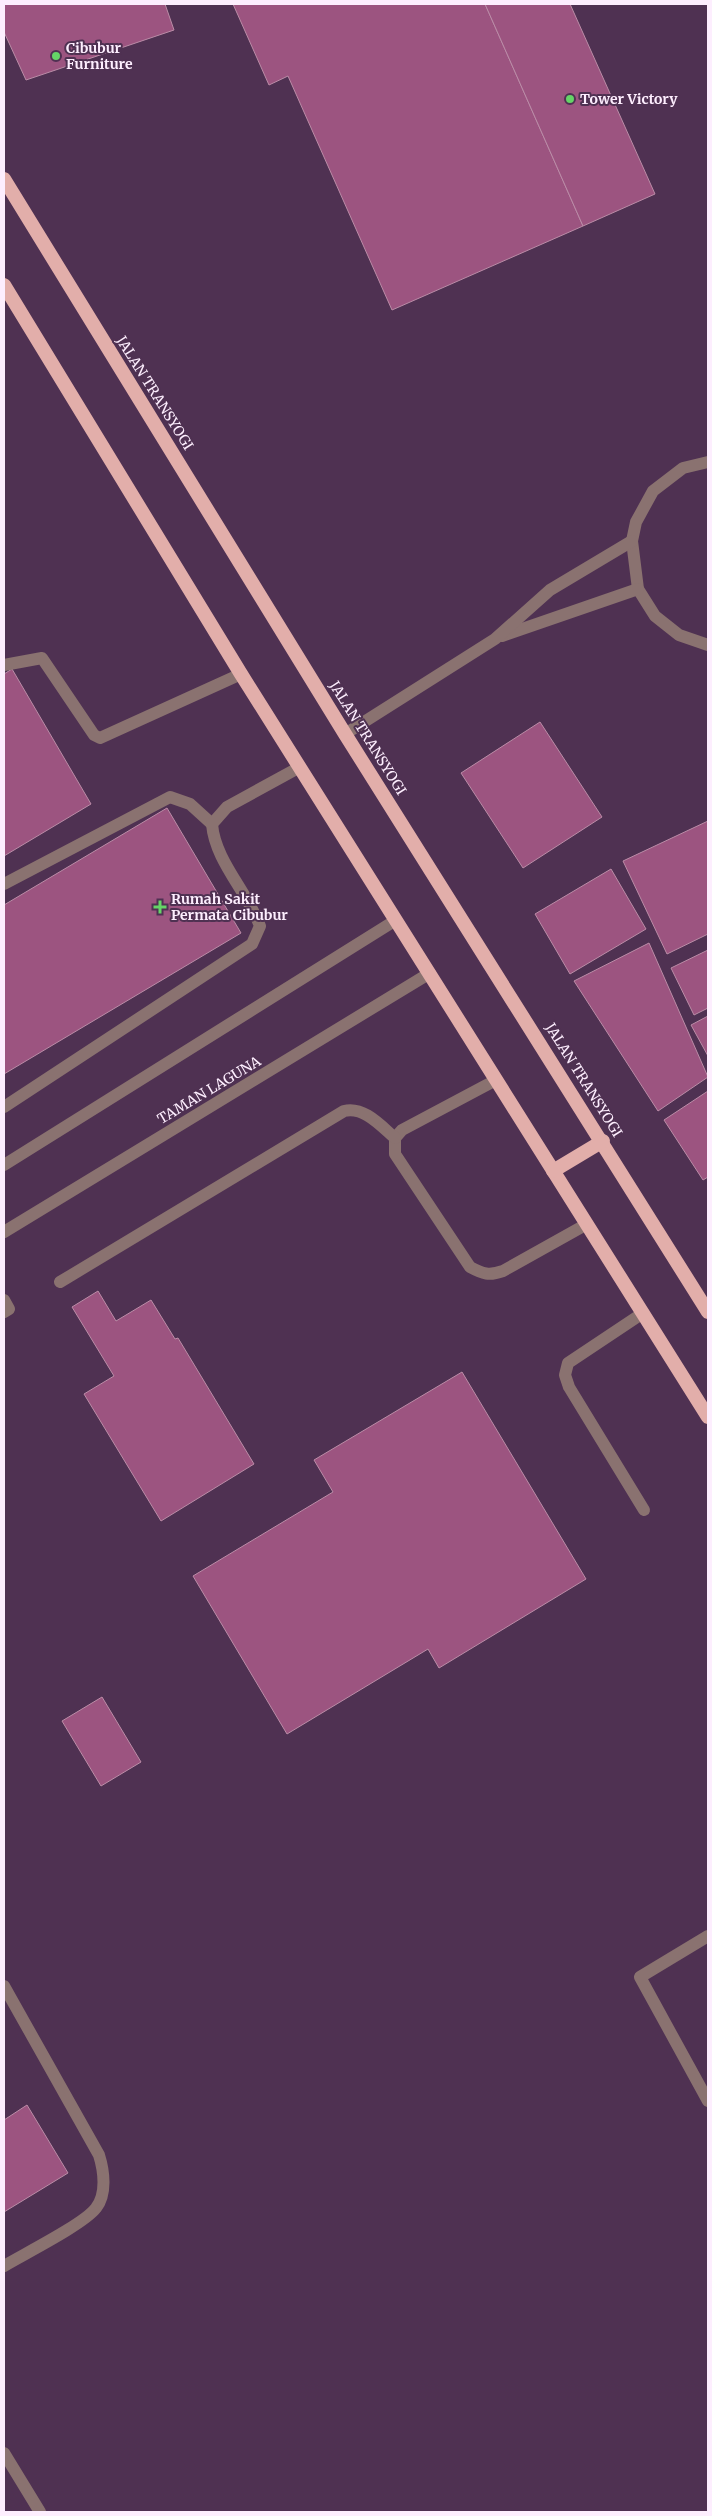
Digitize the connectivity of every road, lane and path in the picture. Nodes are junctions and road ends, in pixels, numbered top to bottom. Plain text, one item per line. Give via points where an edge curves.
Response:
1 (4, 179) edge
2 (4, 285) edge
3 (708, 462) edge
4 (632, 541) junction
5 (638, 589) junction
6 (495, 639) junction
7 (708, 645) edge
8 (4, 665) edge
9 (241, 674) junction
10 (345, 734) junction
11 (300, 767) junction
12 (212, 824) junction
13 (4, 884) edge
14 (396, 920) junction
15 (430, 974) junction
16 (496, 1080) junction
17 (4, 1107) edge
18 (395, 1138) junction
19 (603, 1141) junction
20 (4, 1165) edge
21 (554, 1171) junction
22 (587, 1224) junction
23 (4, 1232) edge
24 (60, 1282) dead end
25 (4, 1300) edge
26 (4, 1312) edge
27 (708, 1312) edge
28 (643, 1313) junction
29 (708, 1417) edge
30 (644, 1510) dead end
31 (708, 1936) edge
32 (4, 1986) edge
33 (708, 2101) edge
34 (4, 2266) edge
35 (4, 2453) edge
36 (40, 2512) edge

1 - 10 highway, JALAN TRANSYOGI
2 - 9 highway
3 - 4 street via 682,468 654,491 636,522
4 - 5 street
4 - 6 street via 550,590
5 - 6 street
5 - 7 street via 655,616 679,635
6 - 10 street
8 - 9 street via 42,658 94,736 100,738
9 - 11 highway
10 - 19 highway, JALAN TRANSYOGI
11 - 12 street via 227,807
11 - 14 highway
12 - 13 street via 190,804 170,798
12 - 17 street via 216,844 260,926 252,944
14 - 15 highway
14 - 20 street
15 - 16 highway
15 - 23 street, TAMAN LAGUNA
16 - 18 street via 402,1130
16 - 21 highway
18 - 22 street via 395,1154 470,1267 481,1273 491,1275 503,1271
18 - 24 street via 369,1116 350,1109 344,1111
19 - 21 highway
19 - 27 highway, JALAN TRANSYOGI
21 - 22 highway
22 - 28 highway
25 - 26 street via 9,1309
28 - 29 highway
28 - 30 street via 568,1364 565,1376
31 - 33 street via 640,1977
32 - 34 street via 98,2155 103,2177 102,2198 88,2216
35 - 36 street

